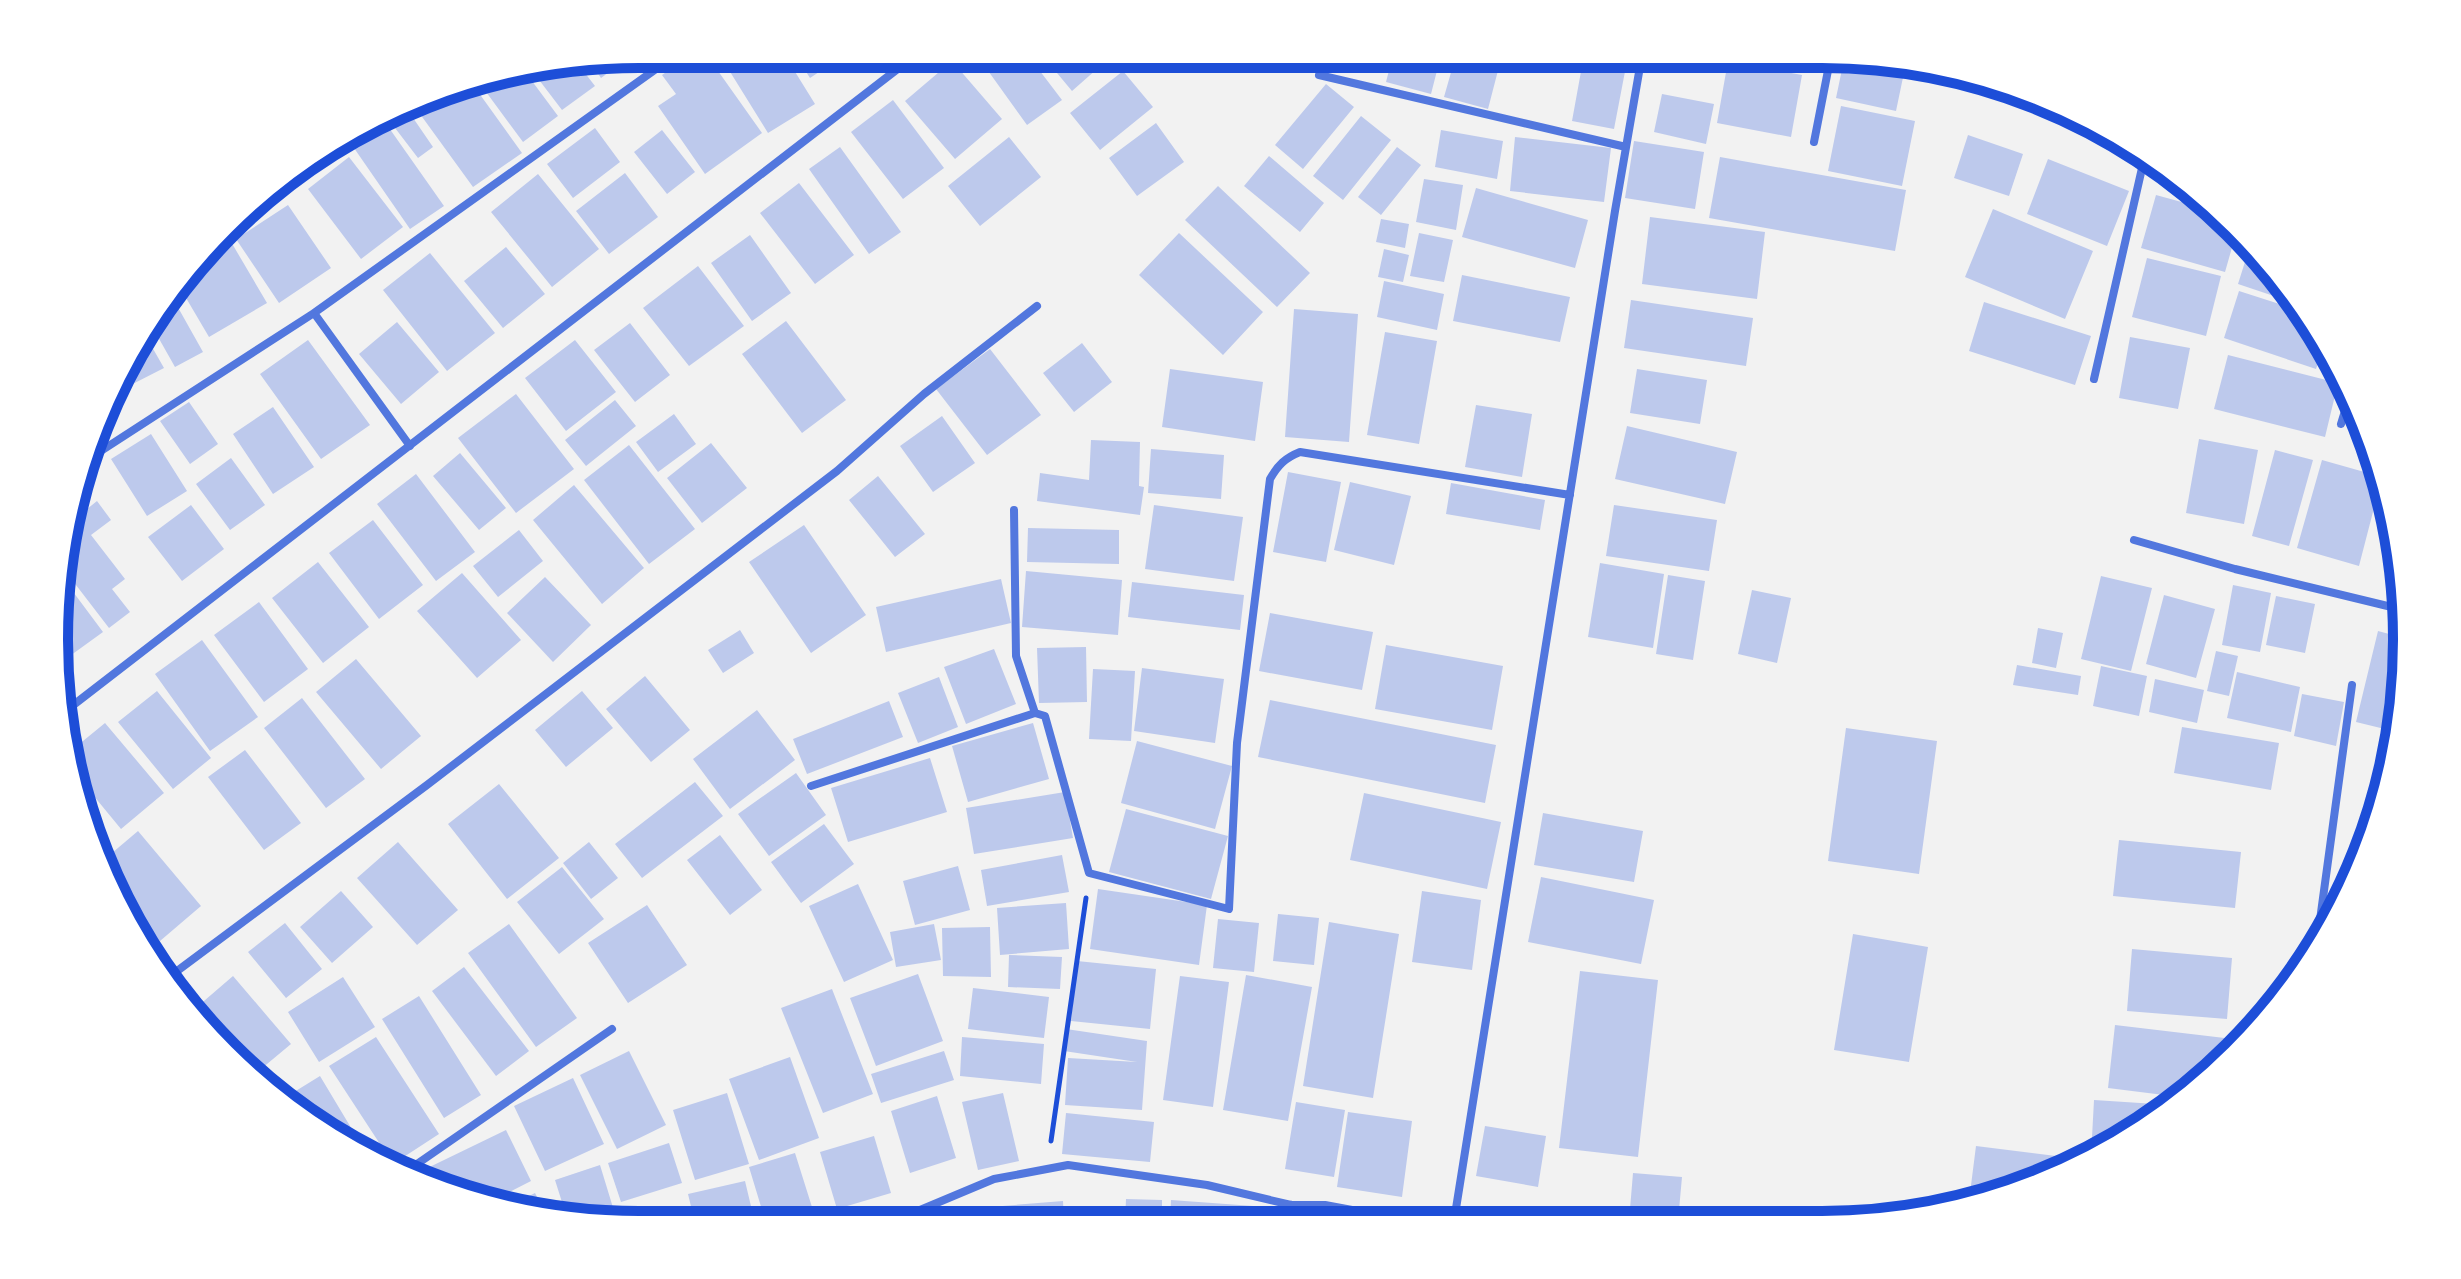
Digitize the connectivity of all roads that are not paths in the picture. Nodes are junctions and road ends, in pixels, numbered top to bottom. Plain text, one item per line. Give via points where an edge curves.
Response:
1 (657, 68) edge
2 (899, 68) edge
3 (1640, 68) edge
4 (1828, 68) edge
5 (1319, 75) dead end
6 (1814, 142) dead end
7 (1626, 147) junction
8 (2142, 166) edge
9 (1037, 306) dead end
10 (314, 313) junction
11 (2094, 379) dead end
12 (2345, 412) edge
13 (2341, 424) dead end
14 (410, 446) junction
15 (100, 452) edge
16 (1570, 495) junction
17 (1014, 510) dead end
18 (2134, 540) dead end
19 (2392, 607) edge
20 (2352, 685) dead end
21 (72, 706) edge
22 (1035, 713) junction
23 (811, 786) dead end
24 (2320, 917) edge
25 (175, 972) edge
26 (612, 1029) dead end
27 (416, 1165) edge
28 (1291, 1205) junction
29 (918, 1211) edge
30 (1295, 1211) edge
31 (1350, 1211) edge
32 (1456, 1211) edge

1 - 10 street
2 - 14 street
3 - 7 street
4 - 6 street
5 - 7 street
7 - 16 street
8 - 11 street
9 - 25 street via 924,394 837,471
10 - 14 street
10 - 15 street
12 - 13 street
14 - 21 street
16 - 22 street via 1300,452 1278,465 1270,479 1237,743 1229,909 1089,873 1045,716
16 - 32 street
17 - 22 street via 1016,656
18 - 19 street
20 - 24 street
22 - 23 street
26 - 27 street
28 - 29 street via 1207,1185 1068,1165 994,1179
28 - 30 street
28 - 31 street

